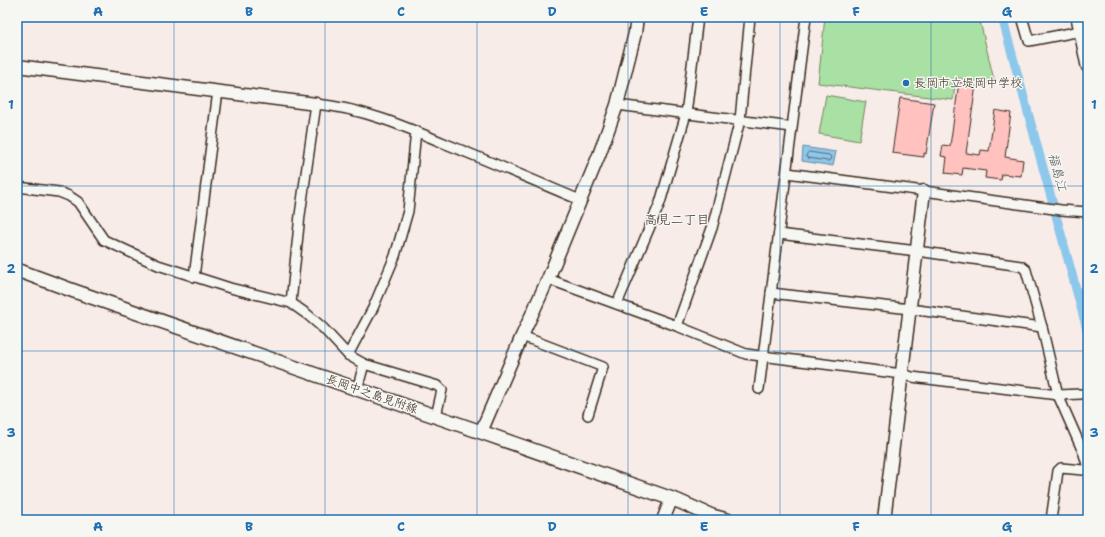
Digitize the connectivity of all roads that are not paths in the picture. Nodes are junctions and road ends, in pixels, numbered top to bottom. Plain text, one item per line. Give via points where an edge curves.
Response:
1 (637, 17) edge
2 (698, 17) edge
3 (750, 17) edge
4 (806, 17) edge
5 (1022, 17) edge
6 (1082, 23) edge
7 (17, 66) edge
8 (1088, 66) edge
9 (218, 91) junction
10 (316, 104) junction
11 (617, 105) junction
12 (686, 114) junction
13 (740, 120) junction
14 (792, 127) junction
15 (416, 131) junction
16 (787, 173) junction
17 (17, 187) edge
18 (924, 191) junction
19 (580, 200) junction
20 (1088, 212) edge
21 (779, 234) junction
22 (917, 251) junction
23 (17, 270) edge
24 (194, 277) junction
25 (548, 279) junction
26 (772, 293) junction
27 (291, 303) junction
28 (617, 304) junction
29 (910, 309) junction
30 (677, 326) junction
31 (1042, 326) junction
32 (522, 336) junction
33 (348, 355) junction
34 (763, 355) junction
35 (364, 364) junction
36 (902, 374) junction
37 (759, 389) dead end
38 (357, 390) junction
39 (1081, 394) dead end
40 (1058, 395) junction
41 (588, 415) dead end
42 (436, 416) junction
43 (481, 432) junction
44 (671, 500) junction
45 (663, 520) edge
46 (727, 520) edge
47 (884, 520) edge
48 (1051, 520) edge

1 - 11 street
2 - 12 street
3 - 13 street
4 - 14 street
5 - 6 street via 1029,41
6 - 8 main road
7 - 9 street
9 - 10 street
9 - 24 street
10 - 15 street via 355,110
10 - 27 street via 300,215
11 - 12 street
11 - 19 street
12 - 13 street
12 - 28 street via 660,203
13 - 14 street
13 - 30 street via 712,228
14 - 16 street
15 - 19 street
15 - 33 street via 408,211 397,250 373,308
16 - 18 street
16 - 21 street
17 - 24 street via 59,192 69,196 78,202 104,240 158,265
18 - 20 street
18 - 22 street
19 - 25 street
21 - 22 street
21 - 26 street
22 - 29 street
22 - 31 street via 1021,266 1026,270
23 - 38 main road, 長岡中之島見附線
24 - 27 street
25 - 28 street
25 - 32 street
26 - 29 street
26 - 34 street
27 - 33 street via 308,314
28 - 30 street
29 - 31 street
29 - 36 street
30 - 34 street via 746,354
31 - 40 street
32 - 41 street via 603,367
32 - 43 street
33 - 35 street
34 - 36 street
34 - 37 street
35 - 38 street
35 - 42 street via 438,386 442,390
36 - 40 street
36 - 47 street
38 - 42 main road, 長岡中之島見附線
39 - 40 street
40 - 48 street via 1088,468 1061,468 1058,471
42 - 43 main road, 長岡中之島見附線
43 - 44 main road, 長岡中之島見附線
44 - 45 street
44 - 46 main road, 長岡中之島見附線

